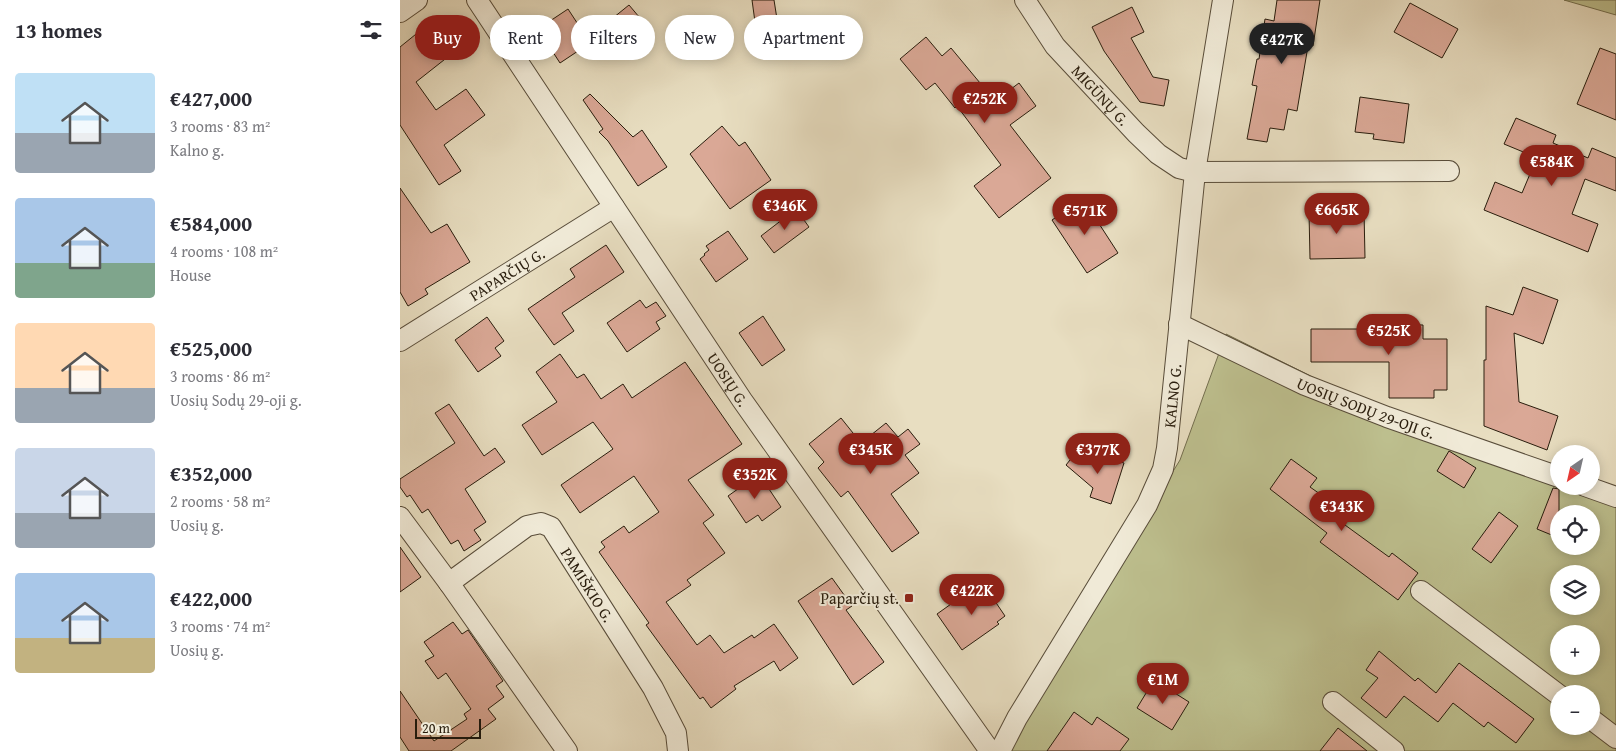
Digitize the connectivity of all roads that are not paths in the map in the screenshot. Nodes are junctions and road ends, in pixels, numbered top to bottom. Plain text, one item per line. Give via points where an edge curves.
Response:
1 (417, 0) edge
2 (477, 0) edge
3 (1025, 0) edge
4 (1223, 0) edge
5 (400, 12) edge
6 (1449, 171) dead end
7 (1195, 172) junction
8 (614, 207) junction
9 (1179, 324) junction
10 (400, 341) edge
11 (1550, 474) edge
12 (1600, 491) edge
13 (1616, 497) edge
14 (400, 517) edge
15 (448, 583) junction
16 (1421, 591) dead end
17 (1550, 688) edge
18 (1333, 702) dead end
19 (1600, 726) edge
20 (1616, 738) edge
21 (567, 751) edge
22 (678, 751) edge
23 (990, 751) edge
24 (1000, 751) edge
25 (1394, 751) edge

1 - 5 street
2 - 8 street, UOSIŲ G.
3 - 7 street, MIGŪNŲ G. via 1055,46 1136,133 1179,168
4 - 7 street, KALNO G.
6 - 7 street
7 - 9 street, KALNO G.
8 - 10 street, PAPARČIŲ G.
8 - 23 street, UOSIŲ G. via 742,400
9 - 11 street, UOSIŲ SODŲ 29-OJI G. via 1305,385
9 - 24 street, KALNO G. via 1167,448 1147,505
12 - 13 street
14 - 15 street
15 - 21 street
15 - 22 street, PAMIŠKIO G. via 527,526 541,523 550,527 653,688 676,733
16 - 17 street
18 - 25 street
19 - 20 street

